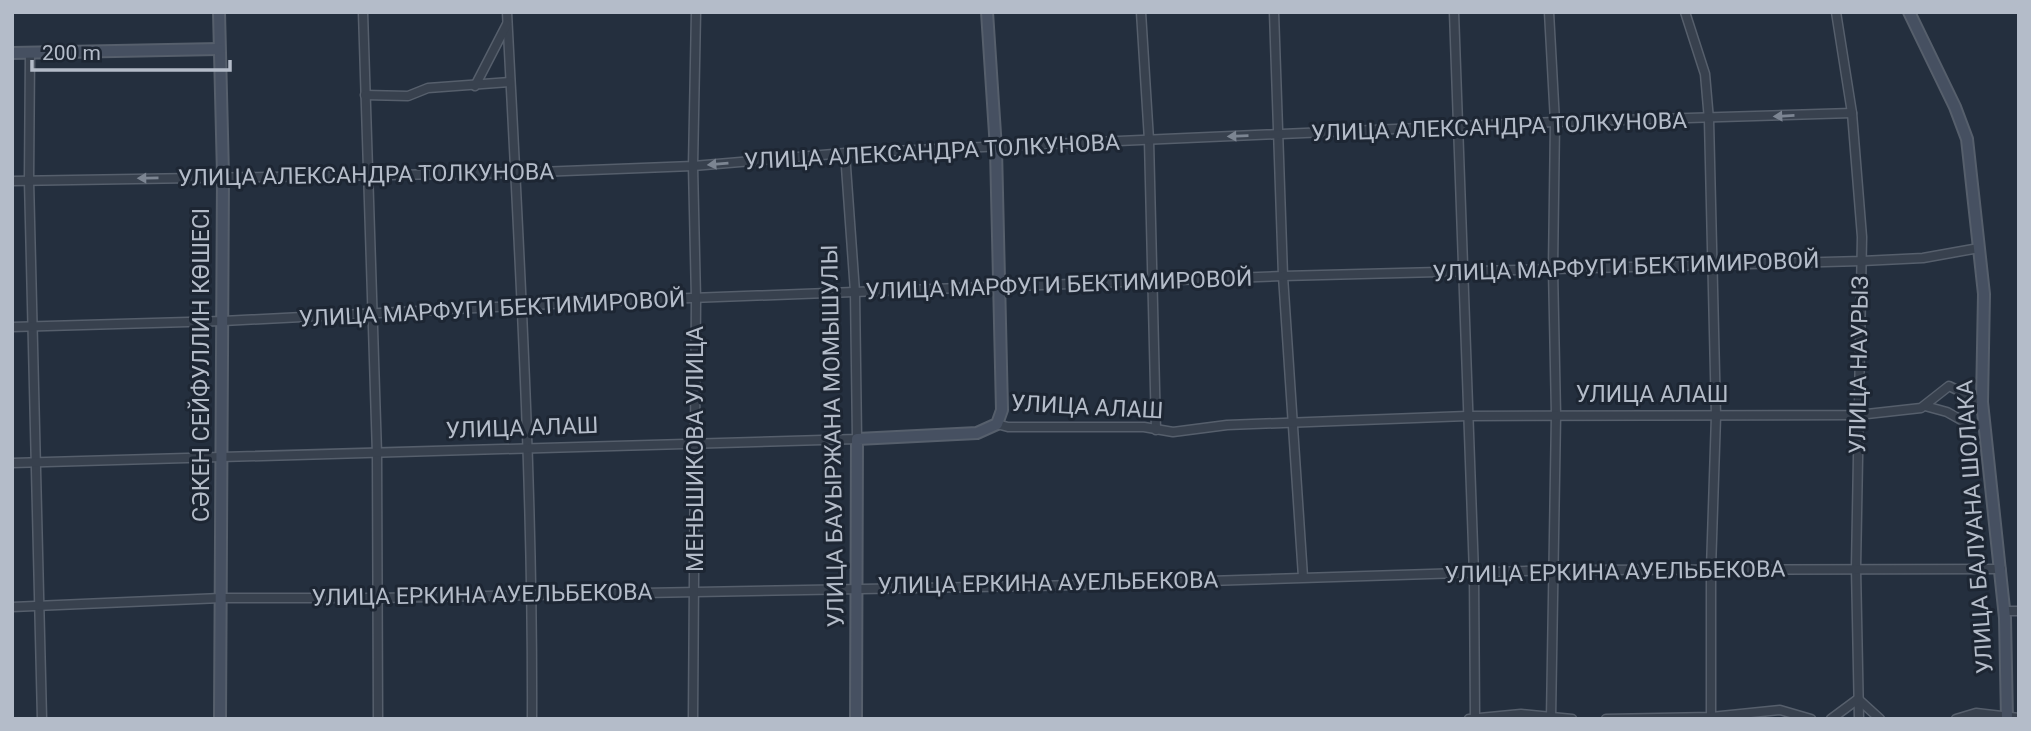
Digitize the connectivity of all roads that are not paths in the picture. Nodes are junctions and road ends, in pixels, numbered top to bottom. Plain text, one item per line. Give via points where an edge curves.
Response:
1 (219, 12) edge
2 (363, 12) edge
3 (507, 12) edge
4 (696, 12) edge
5 (987, 12) edge
6 (1141, 12) edge
7 (1273, 12) edge
8 (1454, 12) edge
9 (1549, 12) edge
10 (1685, 12) edge
11 (1836, 12) edge
12 (1909, 12) edge
13 (507, 24) junction
14 (219, 49) junction
15 (30, 52) junction
16 (12, 53) edge
17 (510, 82) junction
18 (475, 86) junction
19 (365, 95) junction
20 (1852, 113) junction
21 (1709, 120) junction
22 (1555, 122) junction
23 (1457, 127) junction
24 (1278, 135) junction
25 (1149, 140) junction
26 (996, 149) junction
27 (845, 153) junction
28 (693, 166) junction
29 (513, 173) junction
30 (223, 176) junction
31 (367, 178) junction
32 (29, 180) junction
33 (12, 181) edge
34 (1979, 248) junction
35 (1862, 261) junction
36 (1714, 264) junction
37 (1553, 269) junction
38 (1462, 272) junction
39 (1283, 276) junction
40 (1153, 282) junction
41 (1000, 289) junction
42 (855, 292) junction
43 (696, 299) junction
44 (522, 306) junction
45 (371, 314) junction
46 (223, 321) junction
47 (12, 327) edge
48 (32, 327) junction
49 (1982, 402) junction
50 (1925, 406) junction
51 (1556, 415) junction
52 (1857, 415) junction
53 (1467, 416) junction
54 (1716, 416) junction
55 (1156, 418) junction
56 (1291, 423) junction
57 (997, 424) junction
58 (1984, 424) junction
59 (1144, 428) junction
60 (1156, 430) junction
61 (857, 439) junction
62 (694, 443) junction
63 (528, 448) junction
64 (377, 454) junction
65 (223, 457) junction
66 (12, 463) edge
67 (37, 463) junction
68 (1856, 568) junction
69 (1711, 569) junction
70 (2001, 569) junction
71 (1554, 570) junction
72 (1474, 574) junction
73 (1303, 577) junction
74 (856, 587) junction
75 (695, 592) junction
76 (533, 596) junction
77 (221, 598) junction
78 (376, 598) junction
79 (39, 606) junction
80 (12, 607) edge
81 (2004, 611) junction
82 (2019, 611) edge
83 (1858, 698) junction
84 (1551, 718) edge
85 (1711, 718) edge
86 (2011, 718) edge
87 (42, 719) edge
88 (220, 719) edge
89 (378, 719) edge
90 (532, 719) edge
91 (693, 719) edge
92 (856, 719) edge
93 (1469, 719) edge
94 (1475, 719) edge
95 (1572, 719) edge
96 (1606, 719) edge
97 (1811, 719) edge
98 (1831, 719) edge
99 (1859, 719) edge
100 (1880, 719) edge
101 (1956, 719) edge

1 - 14 street, СӘКЕН СЕЙФУЛЛИН КӨШЕСІ
2 - 19 street
3 - 13 street
4 - 28 street, МЕНЬШИКОВА УЛИЦА
5 - 26 street
6 - 25 street
7 - 24 street
8 - 23 street
9 - 22 street
10 - 21 street via 1705,74
11 - 20 street, УЛИЦА НАУРЫЗ
12 - 34 street, УЛИЦА БАЛУАНА ШОЛАКА via 1964,130
13 - 17 street
13 - 18 street
14 - 15 street
14 - 30 street, СӘКЕН СЕЙФУЛЛИН КӨШЕСІ
15 - 16 street
15 - 32 street
17 - 18 street
17 - 29 street
18 - 19 street via 428,88 408,96
19 - 31 street
20 -> 21 street, УЛИЦА АЛЕКСАНДРА ТОЛКУНОВА
20 - 35 street, УЛИЦА НАУРЫЗ
21 - 22 street, УЛИЦА АЛЕКСАНДРА ТОЛКУНОВА
21 - 36 street
22 - 23 street, УЛИЦА АЛЕКСАНДРА ТОЛКУНОВА
22 - 37 street
23 - 24 street, УЛИЦА АЛЕКСАНДРА ТОЛКУНОВА
23 - 38 street
24 -> 25 street, УЛИЦА АЛЕКСАНДРА ТОЛКУНОВА
24 - 39 street
25 - 26 street, УЛИЦА АЛЕКСАНДРА ТОЛКУНОВА
25 - 40 street
26 - 27 street, УЛИЦА АЛЕКСАНДРА ТОЛКУНОВА
26 - 41 street
27 -> 28 street, УЛИЦА АЛЕКСАНДРА ТОЛКУНОВА
27 - 42 street, УЛИЦА БАУЫРЖАНА МОМЫШУЛЫ
28 - 29 street, УЛИЦА АЛЕКСАНДРА ТОЛКУНОВА
28 - 43 street, МЕНЬШИКОВА УЛИЦА
29 - 31 street, УЛИЦА АЛЕКСАНДРА ТОЛКУНОВА
29 - 44 street
30 - 31 street, УЛИЦА АЛЕКСАНДРА ТОЛКУНОВА
30 -> 32 street, УЛИЦА АЛЕКСАНДРА ТОЛКУНОВА
30 - 46 street, СӘКЕН СЕЙФУЛЛИН КӨШЕСІ
31 - 45 street
32 - 33 street, УЛИЦА АЛЕКСАНДРА ТОЛКУНОВА
32 - 48 street
34 - 35 street, УЛИЦА МАРФУГИ БЕКТИМИРОВОЙ via 1923,258
34 - 49 street, УЛИЦА БАЛУАНА ШОЛАКА via 1984,293
35 - 36 street, УЛИЦА МАРФУГИ БЕКТИМИРОВОЙ
35 - 52 street, УЛИЦА НАУРЫЗ
36 - 37 street, УЛИЦА МАРФУГИ БЕКТИМИРОВОЙ
36 - 54 street
37 - 38 street, УЛИЦА МАРФУГИ БЕКТИМИРОВОЙ
37 - 51 street
38 - 39 street, УЛИЦА МАРФУГИ БЕКТИМИРОВОЙ
38 - 53 street
39 - 40 street, УЛИЦА МАРФУГИ БЕКТИМИРОВОЙ
39 - 56 street
40 - 41 street, УЛИЦА МАРФУГИ БЕКТИМИРОВОЙ
40 - 55 street
41 - 42 street, УЛИЦА МАРФУГИ БЕКТИМИРОВОЙ
41 - 57 street via 1003,400
42 - 43 street, УЛИЦА МАРФУГИ БЕКТИМИРОВОЙ
42 - 61 street, УЛИЦА БАУЫРЖАНА МОМЫШУЛЫ
43 - 44 street, УЛИЦА МАРФУГИ БЕКТИМИРОВОЙ
43 - 62 street, МЕНЬШИКОВА УЛИЦА
44 - 45 street, УЛИЦА МАРФУГИ БЕКТИМИРОВОЙ
44 - 63 street
45 - 46 street, УЛИЦА МАРФУГИ БЕКТИМИРОВОЙ
45 - 64 street
46 - 48 street, УЛИЦА МАРФУГИ БЕКТИМИРОВОЙ
46 - 65 street, СӘКЕН СЕЙФУЛЛИН КӨШЕСІ
47 - 48 street, УЛИЦА МАРФУГИ БЕКТИМИРОВОЙ
48 - 67 street
49 - 50 street, УЛИЦА АЛАШ via 1950,386 1938,391
49 - 58 street, УЛИЦА БАЛУАНА ШОЛАКА
50 - 52 street, УЛИЦА АЛАШ
50 - 58 street via 1972,426
51 - 53 street, УЛИЦА АЛАШ
51 - 54 street, УЛИЦА АЛАШ
51 - 71 street
52 - 54 street, УЛИЦА АЛАШ
52 - 68 street, УЛИЦА НАУРЫЗ
53 - 56 street, УЛИЦА АЛАШ
53 - 72 street
54 - 69 street
55 - 59 street
55 - 60 street
56 - 60 street, УЛИЦА АЛАШ via 1227,425 1189,432
56 - 73 street
57 - 59 street, УЛИЦА АЛАШ
57 - 61 street, УЛИЦА АЛАШ via 977,433
58 - 70 street, УЛИЦА БАЛУАНА ШОЛАКА
59 - 60 street, УЛИЦА АЛАШ
61 - 62 street, УЛИЦА АЛАШ
61 - 74 street, УЛИЦА БАУЫРЖАНА МОМЫШУЛЫ
62 - 63 street, УЛИЦА АЛАШ
62 - 75 street, МЕНЬШИКОВА УЛИЦА
63 - 64 street, УЛИЦА АЛАШ
63 - 76 street
64 - 65 street, УЛИЦА АЛАШ
64 - 78 street
65 - 67 street, УЛИЦА АЛАШ
65 - 77 street, СӘКЕН СЕЙФУЛЛИН КӨШЕСІ
66 - 67 street, УЛИЦА АЛАШ
67 - 79 street
68 - 69 street, УЛИЦА ЕРКИНА АУЕЛЬБЕКОВА
68 - 70 street, УЛИЦА ЕРКИНА АУЕЛЬБЕКОВА
68 - 83 street, УЛИЦА НАУРЫЗ
69 - 71 street, УЛИЦА ЕРКИНА АУЕЛЬБЕКОВА
69 - 85 street
70 - 81 street, УЛИЦА БАЛУАНА ШОЛАКА
71 - 72 street, УЛИЦА ЕРКИНА АУЕЛЬБЕКОВА
71 - 84 street
72 - 73 street, УЛИЦА ЕРКИНА АУЕЛЬБЕКОВА
72 - 94 street
73 - 74 street, УЛИЦА ЕРКИНА АУЕЛЬБЕКОВА
74 - 75 street, УЛИЦА ЕРКИНА АУЕЛЬБЕКОВА
74 - 92 street, УЛИЦА БАУЫРЖАНА МОМЫШУЛЫ
75 - 76 street, УЛИЦА ЕРКИНА АУЕЛЬБЕКОВА
75 - 91 street, МЕНЬШИКОВА УЛИЦА
76 - 78 street, УЛИЦА ЕРКИНА АУЕЛЬБЕКОВА
76 - 90 street
77 - 78 street, УЛИЦА ЕРКИНА АУЕЛЬБЕКОВА
77 - 79 street, УЛИЦА ЕРКИНА АУЕЛЬБЕКОВА
77 - 88 street, СӘКЕН СЕЙФУЛЛИН КӨШЕСІ
78 - 89 street
79 - 80 street, УЛИЦА ЕРКИНА АУЕЛЬБЕКОВА
79 - 87 street
81 - 82 street
81 - 86 street, УЛИЦА БАЛУАНА ШОЛАКА
83 - 98 street
83 - 99 street, УЛИЦА НАУРЫЗ
83 - 100 street
84 - 94 street via 1521,714
84 - 95 street
85 - 96 street
85 - 97 street via 1780,710
86 - 101 street via 1976,713
93 - 94 street

